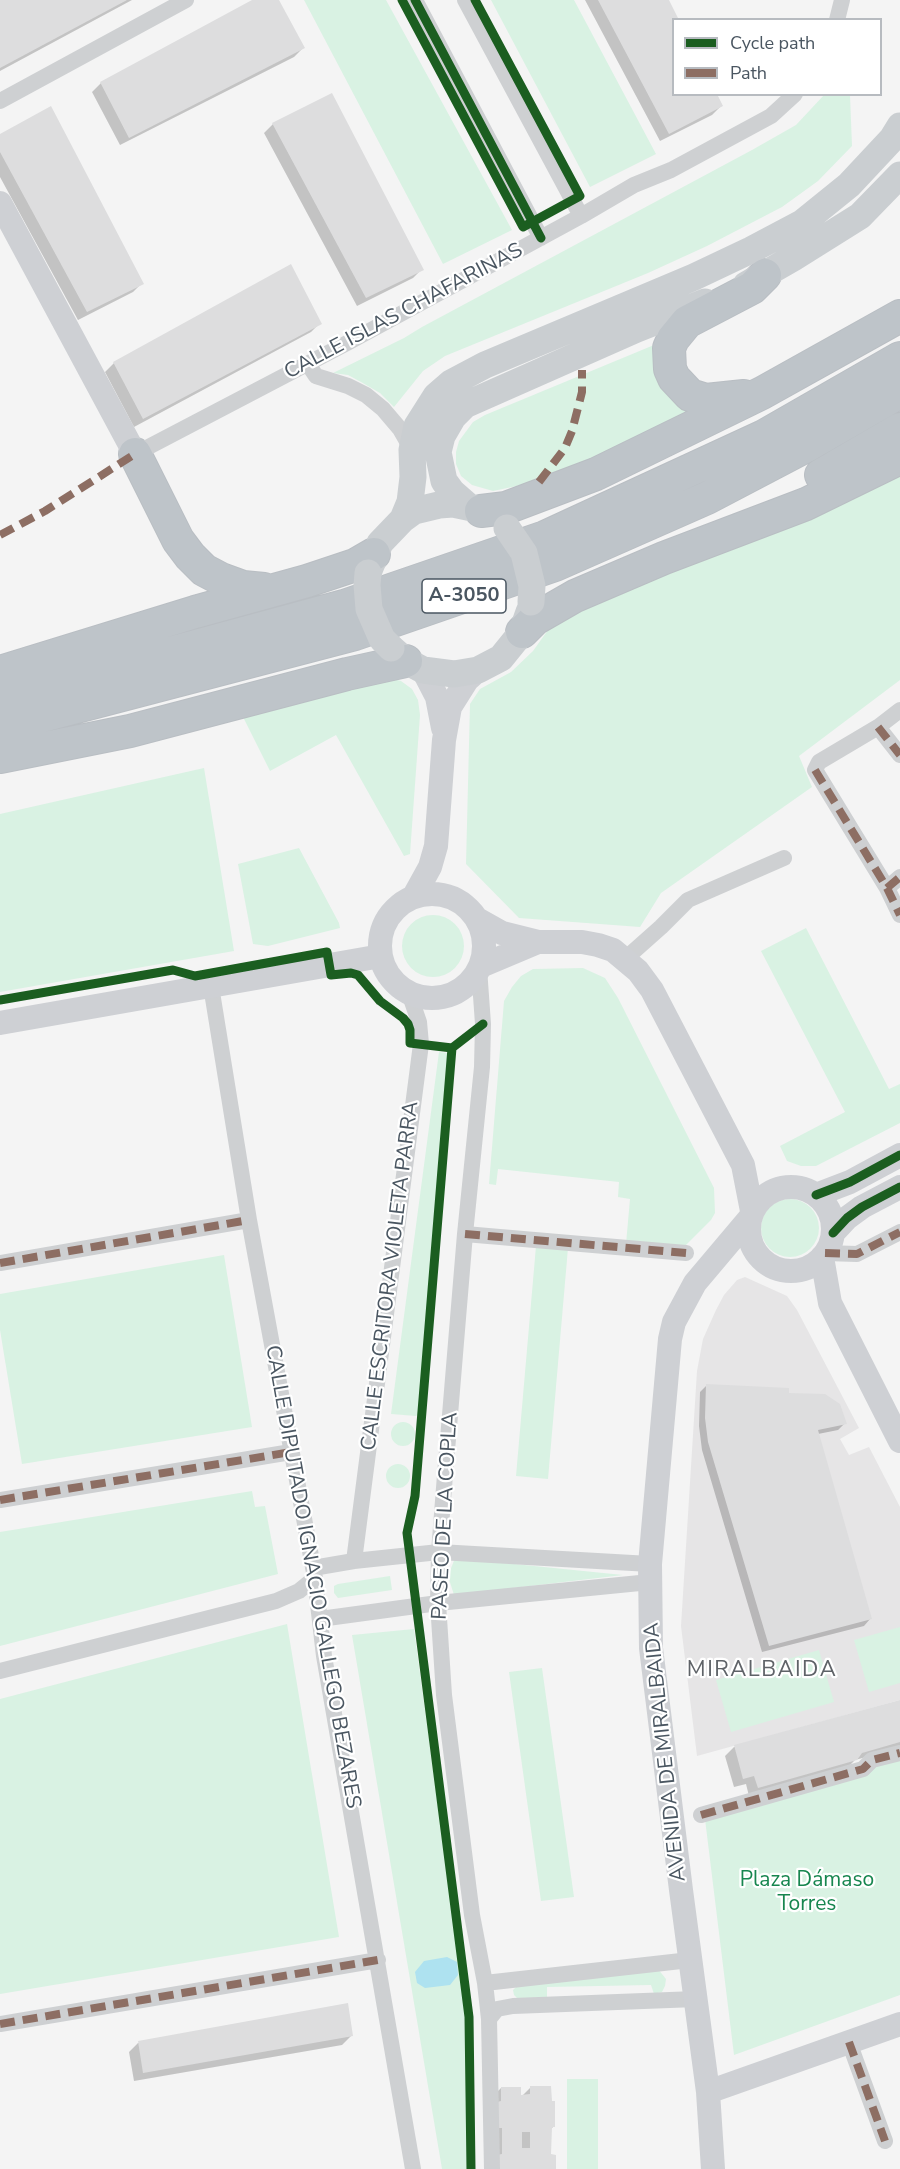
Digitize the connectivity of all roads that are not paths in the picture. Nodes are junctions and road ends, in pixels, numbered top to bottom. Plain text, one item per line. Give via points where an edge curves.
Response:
1 (186, 0) edge
2 (415, 0) edge
3 (465, 0) edge
4 (842, 0) edge
5 (838, 18) edge
6 (793, 96) edge
7 (0, 101) edge
8 (900, 126) edge
9 (900, 175) edge
10 (0, 203) edge
11 (581, 216) junction
12 (541, 238) junction
13 (765, 275) junction
14 (900, 316) edge
15 (900, 358) edge
16 (308, 364) junction
17 (900, 392) edge
18 (762, 393) junction
19 (900, 429) edge
20 (412, 450) junction
21 (135, 454) junction
22 (900, 458) edge
23 (475, 509) junction
24 (403, 519) junction
25 (664, 558) junction
26 (371, 563) junction
27 (274, 589) junction
28 (522, 632) junction
29 (407, 660) junction
30 (478, 670) junction
31 (0, 672) edge
32 (0, 699) edge
33 (900, 710) edge
34 (0, 727) edge
35 (878, 727) junction
36 (444, 740) junction
37 (900, 755) edge
38 (0, 757) edge
39 (436, 846) junction
40 (784, 858) dead end
41 (893, 882) edge
42 (414, 896) junction
43 (459, 901) junction
44 (900, 915) edge
45 (477, 919) junction
46 (538, 942) junction
47 (381, 956) junction
48 (625, 959) junction
49 (480, 967) junction
50 (211, 986) junction
51 (409, 993) junction
52 (0, 1023) edge
53 (900, 1155) edge
54 (743, 1165) junction
55 (900, 1187) edge
56 (778, 1188) junction
57 (816, 1195) junction
58 (751, 1215) junction
59 (249, 1220) junction
60 (900, 1232) edge
61 (465, 1234) junction
62 (827, 1248) junction
63 (686, 1253) dead end
64 (0, 1263) edge
65 (773, 1266) junction
66 (705, 1272) junction
67 (830, 1304) junction
68 (900, 1441) edge
69 (291, 1452) junction
70 (0, 1500) edge
71 (439, 1552) junction
72 (354, 1561) junction
73 (314, 1573) junction
74 (650, 1573) junction
75 (438, 1603) junction
76 (320, 1618) junction
77 (0, 1671) edge
78 (900, 1753) edge
79 (701, 1815) dead end
80 (378, 1960) junction
81 (690, 1960) junction
82 (511, 1980) junction
83 (485, 1983) junction
84 (696, 1999) junction
85 (513, 2006) junction
86 (489, 2019) junction
87 (0, 2024) edge
88 (900, 2024) edge
89 (849, 2042) junction
90 (708, 2092) junction
91 (885, 2141) dead end
92 (413, 2169) edge
93 (492, 2169) edge
94 (712, 2169) edge

1 - 7 street
2 - 12 street
3 - 11 street
4 - 5 street
6 - 11 street, CALLE ISLAS CHAFARINAS via 771,116
8 - 20 main road via 849,185 802,223 713,268 485,364 451,383 426,409 417,426
9 - 13 main road via 860,216
10 - 21 street
11 - 12 street, CALLE ISLAS CHAFARINAS
12 - 16 street, CALLE ISLAS CHAFARINAS
13 - 18 highway via 752,288 687,322 673,339 668,359 674,378 690,395 706,400
13 - 23 main road via 465,405 442,436 438,452 444,481
14 - 18 highway
15 - 32 highway, A-3050 via 764,436 545,537 344,606
16 - 20 street via 316,376 348,386 383,409
16 - 21 street, CALLE ISLAS CHAFARINAS
17 - 34 highway, A-3050 via 707,498 555,565 355,634
18 - 23 highway via 596,474 506,508
19 - 25 highway via 836,468
20 - 24 main road via 410,502
21 - 27 highway via 178,540 204,570 252,588
22 - 25 highway via 806,504
23 - 24 main road via 439,505 414,511
23 - 28 main road, bridge via 507,528 524,553 532,586
24 - 26 main road via 380,543
25 - 28 highway via 551,608
26 - 27 highway
26 - 29 main road, bridge via 367,585 369,609 382,639
27 - 31 highway
28 - 30 main road via 501,658
29 - 30 main road via 454,674
29 - 36 street via 437,698
29 - 38 highway via 130,731
30 - 36 street via 450,707
33 - 35 street
35 - 37 street
35 - 41 street via 819,762 815,770
36 - 39 street
39 - 42 street
39 - 43 street
40 - 48 street via 688,900
41 - 44 street
42 - 43 street via 445,895
42 - 47 street via 391,914 380,941
43 - 45 street
45 - 46 street via 502,933
45 - 49 street via 484,942
46 - 48 street via 598,945
46 - 49 street
47 - 50 street
47 - 51 street via 396,983
48 - 54 street via 652,990
49 - 51 street via 472,980 449,995 435,998
49 - 61 street, PASEO DE LA COPLA via 482,1067
50 - 52 street
50 - 59 street, CALLE DIPUTADO IGNACIO GALLEGO BEZARES
51 - 72 street, CALLE ESCRITORA VIOLETA PARRA via 421,1044
53 - 57 street
54 - 56 street
54 - 58 street
55 - 62 street via 847,1218
56 - 57 street via 804,1188
56 - 58 street via 759,1201
57 - 62 street via 832,1219
58 - 65 street via 751,1242
58 - 66 street, AVENIDA DE MIRALBAIDA
59 - 64 street
59 - 69 street, CALLE DIPUTADO IGNACIO GALLEGO BEZARES
60 - 62 street via 857,1254
61 - 63 street
61 - 71 street, PASEO DE LA COPLA
62 - 65 street via 811,1266 797,1271
62 - 67 street
65 - 66 street via 748,1260
65 - 67 street via 804,1282
66 - 74 street, AVENIDA DE MIRALBAIDA via 682,1305 670,1339
67 - 68 street
69 - 70 street
69 - 73 street, CALLE DIPUTADO IGNACIO GALLEGO BEZARES
71 - 72 street
71 - 74 street
71 - 75 street, PASEO DE LA COPLA
72 - 73 street
73 - 76 street, CALLE DIPUTADO IGNACIO GALLEGO BEZARES
73 - 77 street via 299,1591 276,1600
74 - 75 street
74 - 81 street, AVENIDA DE MIRALBAIDA via 651,1648
75 - 76 street
75 - 83 street, PASEO DE LA COPLA via 445,1707 472,1915
76 - 80 street, CALLE DIPUTADO IGNACIO GALLEGO BEZARES
78 - 79 street via 872,1760 863,1769
80 - 87 street
80 - 92 street, CALLE DIPUTADO IGNACIO GALLEGO BEZARES
81 - 82 street
81 - 84 street, AVENIDA DE MIRALBAIDA
82 - 83 street
82 - 85 street via 502,1986 500,1994 504,2002
83 - 86 street, PASEO DE LA COPLA
84 - 85 street
84 - 90 street, AVENIDA DE MIRALBAIDA
85 - 86 street via 497,2009
86 - 93 street, PASEO DE LA COPLA
88 - 89 street
89 - 90 street
89 - 91 street
90 - 94 street, AVENIDA DE MIRALBAIDA

